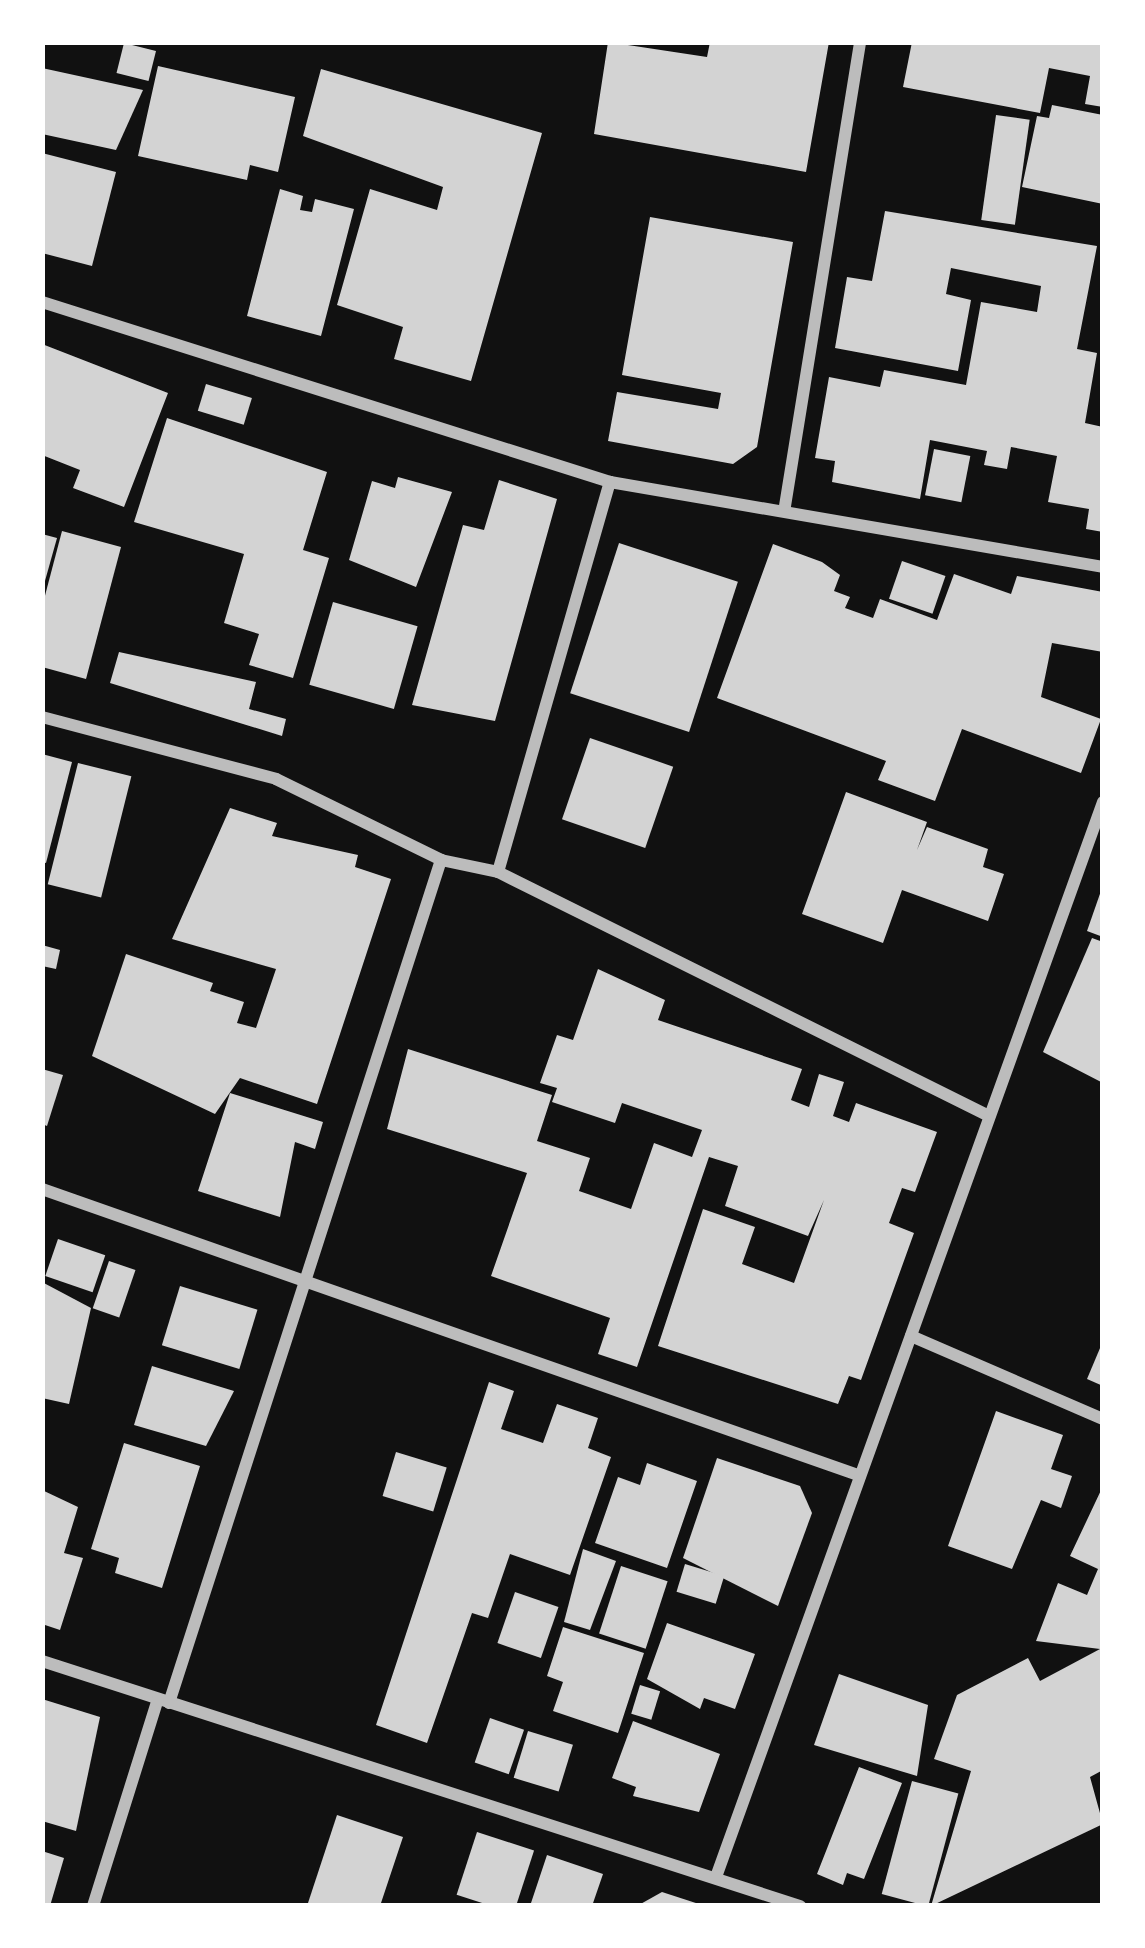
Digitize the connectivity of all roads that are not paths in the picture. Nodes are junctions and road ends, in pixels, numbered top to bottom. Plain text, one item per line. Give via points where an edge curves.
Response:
1 (860, 42) edge
2 (42, 302) edge
3 (610, 482) junction
4 (784, 506) junction
5 (1103, 567) edge
6 (42, 717) edge
7 (1103, 802) edge
8 (441, 860) junction
9 (498, 872) junction
10 (989, 1116) junction
11 (42, 1189) edge
12 (304, 1286) junction
13 (910, 1336) junction
14 (1103, 1419) edge
15 (858, 1475) junction
16 (42, 1661) edge
17 (164, 1701) junction
18 (716, 1877) junction
19 (93, 1906) edge
20 (800, 1906) edge

1 - 4 street
2 - 3 street
3 - 4 street
3 - 9 street
4 - 5 street
6 - 8 street via 276,779
7 - 10 street
8 - 9 street
8 - 12 street
9 - 10 street
10 - 13 street
11 - 12 street
12 - 15 street
12 - 17 street
13 - 14 street
13 - 15 street
15 - 18 street
16 - 17 street
17 - 18 street
17 - 19 street
18 - 20 street

